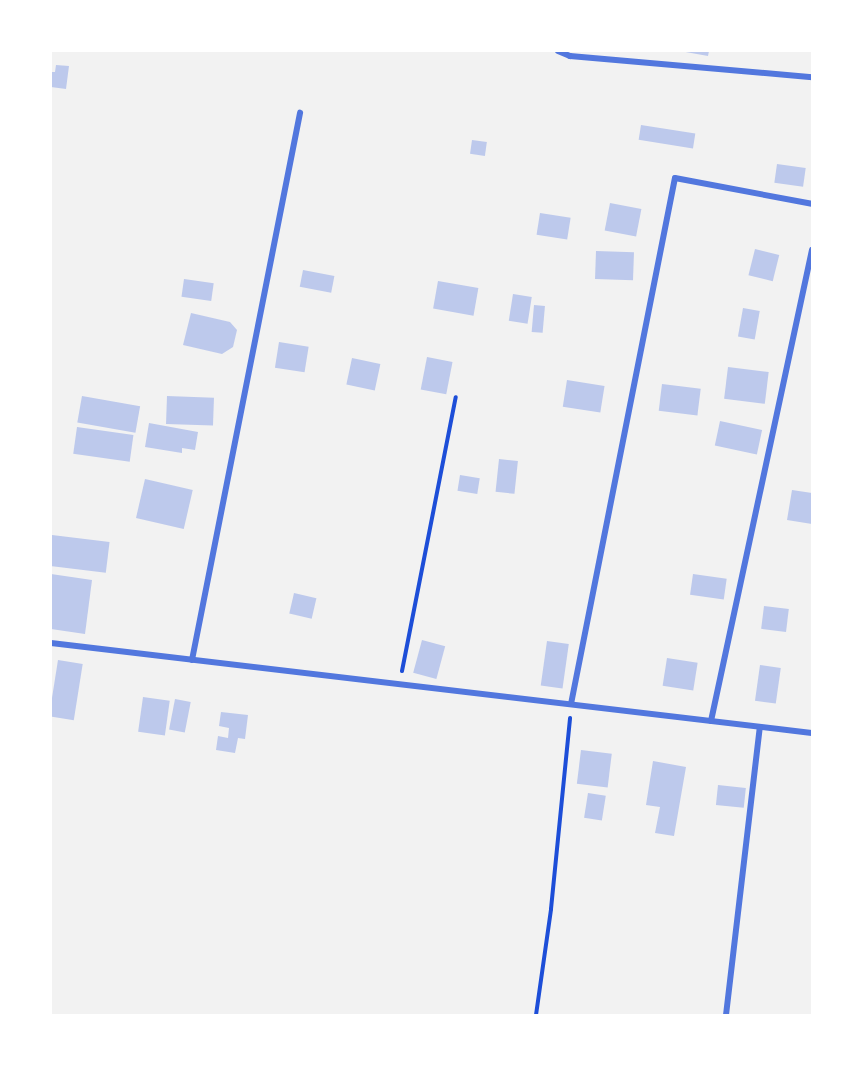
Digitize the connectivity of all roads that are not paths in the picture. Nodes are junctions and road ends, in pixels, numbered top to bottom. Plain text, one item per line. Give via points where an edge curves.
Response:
1 (558, 51) edge
2 (812, 77) edge
3 (300, 113) dead end
4 (812, 204) edge
5 (812, 250) edge
6 (51, 643) edge
7 (192, 660) junction
8 (571, 704) junction
9 (711, 721) junction
10 (760, 726) junction
11 (812, 733) edge
12 (726, 1015) edge

1 - 2 street via 570,56
3 - 7 street
4 - 8 street via 675,178
5 - 9 street
6 - 7 street
7 - 8 street
8 - 9 street
9 - 10 street
10 - 11 street
10 - 12 street

